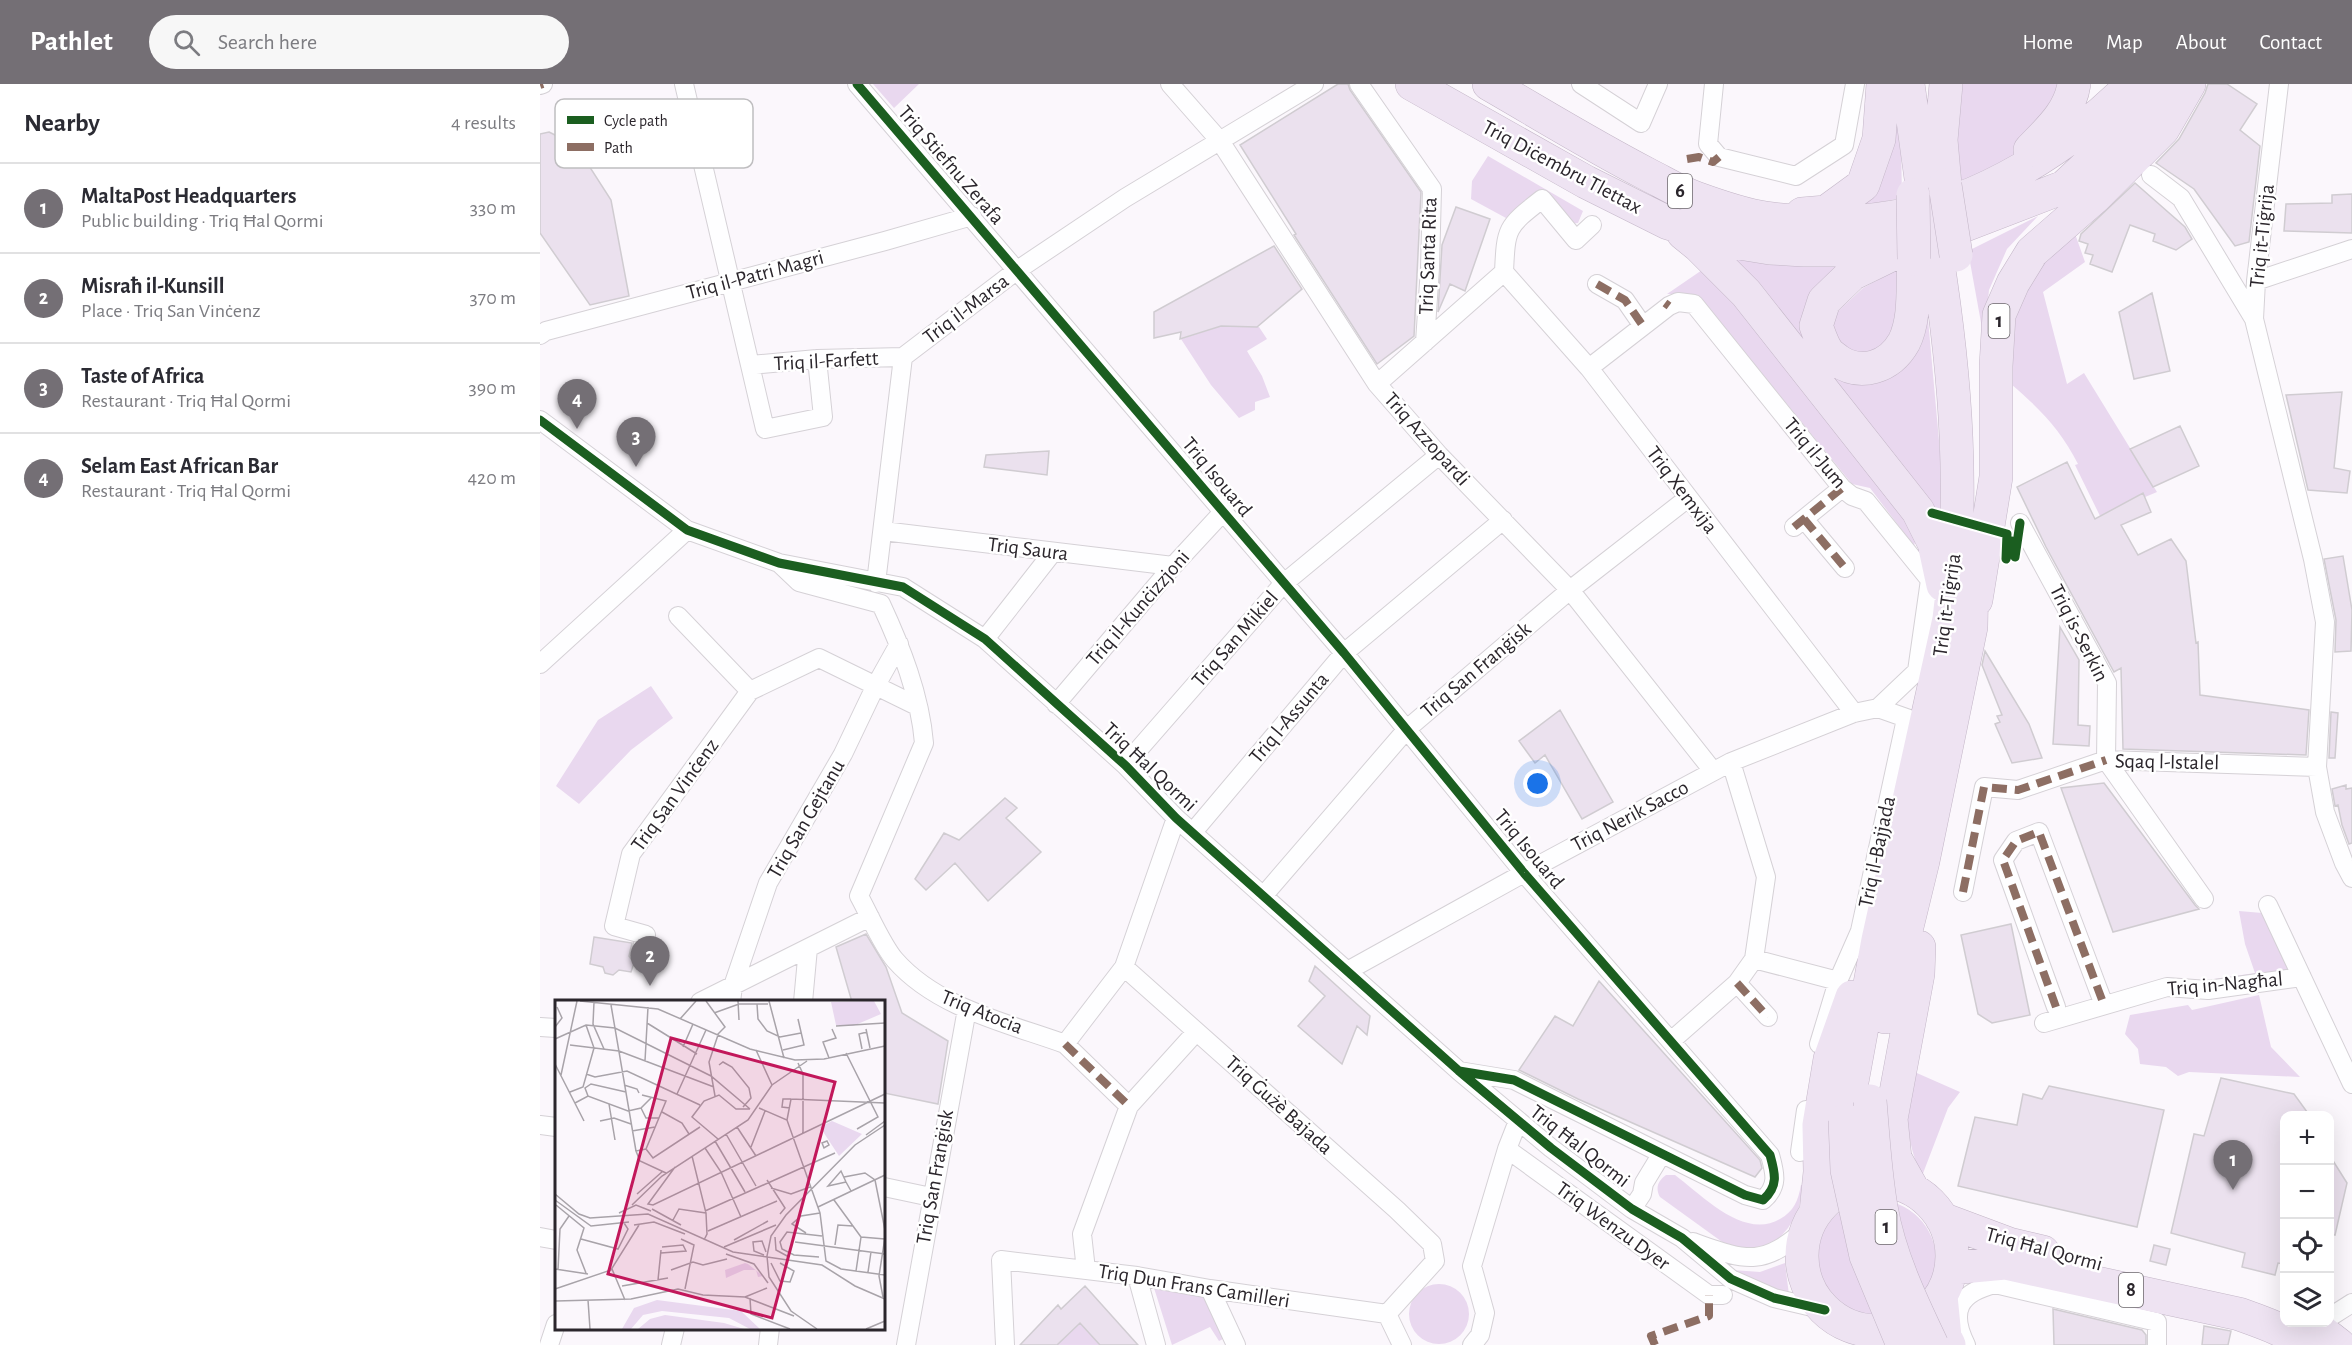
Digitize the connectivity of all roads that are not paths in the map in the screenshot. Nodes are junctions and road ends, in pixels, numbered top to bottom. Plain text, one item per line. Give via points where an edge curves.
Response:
1 (684, 84) edge
2 (858, 84) edge
3 (1170, 84) edge
4 (1314, 84) edge
5 (1359, 84) edge
6 (1412, 84) edge
7 (1489, 84) edge
8 (1581, 84) edge
9 (1658, 84) edge
10 (1714, 84) edge
11 (1855, 84) edge
12 (1882, 84) edge
13 (1908, 84) edge
14 (1946, 84) edge
15 (2074, 84) edge
16 (2132, 84) edge
17 (2167, 84) edge
18 (2189, 84) edge
19 (2279, 84) edge
20 (687, 99) edge
21 (1220, 141) junction
22 (704, 168) edge
23 (2151, 175) dead end
24 (1935, 193) junction
25 (972, 216) junction
26 (1765, 218) junction
27 (1668, 223) junction
28 (1592, 225) dead end
29 (2352, 249) edge
30 (1932, 253) junction
31 (1016, 271) junction
32 (1504, 272) junction
33 (2256, 281) junction
34 (730, 282) junction
35 (1597, 284) dead end
36 (2254, 319) junction
37 (1643, 326) junction
38 (540, 335) edge
39 (1425, 342) junction
40 (903, 357) junction
41 (817, 359) junction
42 (750, 365) junction
43 (1589, 368) junction
44 (1377, 384) junction
45 (540, 420) edge
46 (1439, 455) junction
47 (1842, 488) junction
48 (1688, 498) junction
49 (1223, 512) junction
50 (1503, 519) junction
51 (2020, 523) dead end
52 (687, 530) junction
53 (883, 531) junction
54 (1053, 552) junction
55 (779, 563) junction
56 (1173, 566) junction
57 (1845, 568) dead end
58 (876, 583) junction
59 (1283, 584) junction
60 (1570, 590) junction
61 (881, 604) joint
62 (678, 616) dead end
63 (1960, 623) junction
64 (985, 639) junction
65 (899, 644) junction
66 (1344, 653) junction
67 (540, 664) edge
68 (876, 687) junction
69 (750, 691) junction
70 (1056, 704) junction
71 (917, 706) junction
72 (1878, 708) junction
73 (1854, 713) junction
74 (1916, 722) junction
75 (1407, 729) junction
76 (2106, 760) junction
77 (1731, 762) junction
78 (1125, 765) junction
79 (2317, 767) junction
80 (1713, 771) junction
81 (1176, 818) junction
82 (1193, 832) junction
83 (1923, 861) junction
84 (1524, 873) junction
85 (2352, 878) edge
86 (1963, 892) dead end
87 (1264, 895) junction
88 (2204, 899) dead end
89 (2268, 905) dead end
90 (870, 916) junction
91 (1878, 940) junction
92 (808, 948) junction
93 (640, 954) dead end
94 (1754, 959) junction
95 (1124, 967) junction
96 (1348, 970) junction
97 (2302, 977) junction
98 (1838, 981) junction
99 (1737, 983) junction
100 (732, 994) edge
101 (708, 1000) edge
102 (803, 1000) edge
103 (2104, 1005) junction
104 (2056, 1007) dead end
105 (967, 1009) junction
106 (1768, 1017) dead end
107 (2043, 1023) dead end
108 (540, 1027) edge
109 (555, 1028) edge
110 (1196, 1032) junction
111 (1671, 1041) junction
112 (1065, 1044) junction
113 (1460, 1071) junction
114 (2352, 1084) edge
115 (1129, 1106) junction
116 (1858, 1110) junction
117 (1518, 1121) junction
118 (540, 1125) edge
119 (555, 1127) edge
120 (1507, 1149) junction
121 (1800, 1152) dead end
122 (1661, 1155) junction
123 (885, 1187) edge
124 (1913, 1190) junction
125 (931, 1197) junction
126 (1632, 1209) junction
127 (1812, 1219) junction
128 (1942, 1219) junction
129 (540, 1237) edge
130 (1682, 1238) junction
131 (555, 1240) edge
132 (1086, 1270) junction
133 (1137, 1275) junction
134 (1946, 1282) junction
135 (1210, 1289) junction
136 (1723, 1295) dead end
137 (2352, 1303) edge
138 (2334, 1312) edge
139 (1387, 1314) junction
140 (2280, 1316) edge
141 (1844, 1326) edge
142 (555, 1327) edge
143 (2306, 1327) edge
144 (2310, 1327) edge
145 (675, 1330) edge
146 (770, 1330) edge
147 (549, 1345) edge
148 (671, 1345) edge
149 (768, 1345) edge
150 (906, 1345) edge
151 (1005, 1345) edge
152 (1156, 1345) edge
153 (1236, 1345) edge
154 (1402, 1345) edge
155 (1472, 1345) edge
156 (1903, 1345) edge
157 (1932, 1345) edge
158 (1949, 1345) edge
159 (1966, 1345) edge
160 (2157, 1345) edge
161 (2339, 1345) edge

1 - 20 street, Triq il-Farfett
2 - 25 street, Triq Stiefnu Zerafa
3 - 21 street, Triq Azzopardi
4 - 21 street, Triq il-Marsa
5 - 39 street, Triq Santa Rita via 1431,189
6 - 27 highway, Triq Diċembru Tlettax / 6 via 1586,182
7 - 26 highway, Triq Diċembru Tlettax / 6 via 1694,198
8 - 9 street via 1641,123
10 - 11 street via 1708,144 1719,157 1796,176 1844,146
12 - 26 highway via 1879,139 1863,185 1826,212
13 - 24 highway, Triq it-Tiġrija via 1914,126
14 - 24 highway
15 - 24 highway via 2072,100 2026,155
16 - 24 highway, Triq Diċembru Tlettax / 6 via 2066,142 2029,164
17 - 30 highway, Triq Diċembru Tlettax / 6 via 2134,122 2064,187
18 - 63 highway, 1 via 2163,129 2095,197 2032,252 1999,315 1996,477
19 - 33 street, Triq it-Tiġrija
21 - 31 street, Triq il-Marsa
21 - 44 street, Triq Azzopardi
22 - 34 street, Triq il-Farfett
23 - 36 street via 2181,198
24 - 26 highway, Triq Diċembru Tlettax / 6 via 1895,217 1847,222
24 - 30 highway, Triq it-Tiġrija, bridge
25 - 31 street, Triq Stiefnu Zerafa
25 - 34 street, Triq il-Patri Magri
27 - 30 highway, Triq Diċembru Tlettax / 6 via 1728,241 1770,248
27 - 63 highway via 1699,246 1746,293 1918,511 1934,543
28 - 32 street via 1576,240 1542,199 1516,219 1506,237
29 - 33 street
30 - 63 highway, Triq it-Tiġrija via 1968,339 1972,414
31 - 40 street, Triq il-Marsa
31 - 49 street, Triq Isouard
32 - 39 street
32 - 43 street, Triq Xemxija
33 - 36 street, Triq it-Tiġrija
34 - 38 street, Triq il-Patri Magri
34 - 42 street, Triq il-Farfett
35 - 37 street via 1625,300
36 - 79 street, Triq it-Tiġrija via 2325,622
37 - 43 street, Triq il-Jum
37 - 47 street, Triq il-Jum via 1667,305 1694,304
39 - 44 street
40 - 41 street, Triq il-Farfett
40 - 53 street, Triq il-Marsa
41 - 42 street, Triq il-Farfett
41 - 42 street via 823,417 765,429
43 - 48 street, Triq Xemxija
44 - 46 street, Triq Azzopardi
45 - 52 street, Triq Ħal Qormi
46 - 50 street, Triq Azzopardi
46 - 59 street, Triq San Mikiel
47 - 57 street via 1799,523
47 - 72 street, Triq il-Jum via 1866,501 1930,580 1917,670
48 - 60 street, Triq San Franġisk
48 - 73 street, Triq Xemxija
49 - 56 street, Triq il-Kunċizzjoni
49 - 59 street, Triq Isouard
50 - 60 street, Triq Azzopardi
50 - 66 street, Triq l-Assunta
51 - 76 street, Triq is-Serkin via 2108,683
52 - 55 street, Triq Ħal Qormi
52 - 67 street
53 - 54 street, Triq Saura
53 - 58 street, Triq il-Marsa
54 - 56 street, Triq Saura
54 - 64 street
55 - 58 street, Triq Ħal Qormi
55 - 61 street, Triq Ħal Qormi via 799,582
56 - 70 street, Triq il-Kunċizzjoni
58 - 64 street, Triq Ħal Qormi via 903,587
59 - 66 street, Triq Isouard
59 - 78 street, Triq San Mikiel
60 - 75 street, Triq San Franġisk
60 - 80 street, Triq Azzopardi
61 - 65 street, Triq Atocia
62 - 69 street
63 - 74 highway, Triq it-Tiġrija / 1
63 - 83 highway, Triq it-Tiġrija / 1
64 - 70 street, Triq Ħal Qormi
65 - 68 street, Triq San Gejtanu
65 - 71 street, Triq Atocia
66 - 75 street, Triq Isouard
66 - 82 street, Triq l-Assunta
68 - 69 street, Triq San Vinċenz via 819,658
68 - 71 street, Triq San Vinċenz
68 - 100 street, Triq San Gejtanu via 843,754 768,883
69 - 93 street, Triq San Vinċenz via 631,854 614,926 646,935
70 - 78 street, Triq Ħal Qormi
71 - 90 street, Triq Atocia via 924,743 859,896
72 - 73 street, Triq Nerik Sacco
72 - 74 street
73 - 77 street, Triq Nerik Sacco
74 - 91 highway, Triq it-Tiġrija / 1
74 - 98 street, Triq il-Bajjada via 1860,931
75 - 84 street, Triq Isouard
75 - 87 street, Triq San Franġisk
76 - 79 street, Sqaq l-Istalel
76 - 86 street, Sqaq l-Istalel via 2018,790 1984,787
76 - 88 street
77 - 80 street, Triq Nerik Sacco
77 - 94 street via 1766,877
78 - 81 street, Triq Ħal Qormi
79 - 85 street, Triq it-Tiġrija via 2325,812
80 - 84 street, Triq Nerik Sacco
81 - 82 street, Triq Ħal Qormi
81 - 95 street
82 - 87 street, Triq Ħal Qormi
83 - 116 highway, Triq it-Tiġrija / 1
83 - 124 highway via 1918,974 1892,1119 1895,1158
84 - 96 street, Triq Nerik Sacco
84 - 111 street, Triq Isouard
87 - 96 street, Triq Ħal Qormi
89 - 97 street
90 - 92 street
90 - 105 street, Triq Atocia via 894,959 926,988
91 - 116 highway, Triq it-Tiġrija / 1
91 - 127 highway via 1844,1016 1830,1059 1819,1125 1820,1172
92 - 100 street
92 - 102 street
94 - 98 street
94 - 99 street
95 - 110 street, Triq Ġużè Bajada
95 - 112 street
96 - 113 street, Triq Ħal Qormi
97 - 103 street, Triq in-Nagħal via 2208,990 2167,987
97 - 114 street
98 - 121 street, Triq il-Bajjada via 1814,1064
99 - 106 street
99 - 111 street
100 - 101 street
103 - 104 street via 2039,832 2016,842 2003,860
103 - 107 street, Triq in-Nagħal
105 - 112 street, Triq Atocia
105 - 125 street, Triq San Franġisk
108 - 109 street
110 - 115 street
110 - 139 street, Triq Ġużè Bajada via 1432,1244 1435,1261
111 - 122 street, Triq Isouard via 1770,1155 1776,1177 1772,1193 1763,1200 1745,1195
112 - 115 street
113 - 117 street, Triq Ħal Qormi
113 - 122 street, Triq Isouard via 1514,1080
115 - 132 street via 1082,1234
116 - 156 highway, 1, bridge via 1847,1170 1866,1256
116 - 157 highway, 1, bridge via 1875,1161 1885,1225 1902,1277
117 - 120 street
117 - 126 street, Triq Ħal Qormi
118 - 119 street
120 - 136 street, Triq Wenzu Dyer via 1709,1295
120 - 155 street via 1472,1266 1485,1313 1480,1335
122 - 126 street
123 - 125 street
124 - 127 highway, 8 via 1885,1181 1856,1184 1830,1197
124 - 128 highway, 8 via 1930,1202
125 - 150 street, Triq San Franġisk
126 - 130 street, Triq Ħal Qormi
127 - 130 street, Triq Ħal Qormi via 1786,1246 1763,1256 1736,1257
127 - 141 highway via 1802,1257 1805,1276 1812,1293
128 - 134 highway, 8 via 1951,1243
128 - 140 highway, Triq Ħal Qormi / 8 via 2009,1244 2124,1270
129 - 131 street
130 - 141 street, Triq Ħal Qormi via 1731,1279
132 - 133 street, Triq Dun Frans Camilleri
132 - 151 street, Triq Dun Frans Camilleri via 1000,1260
133 - 135 street, Triq Dun Frans Camilleri
133 - 152 street
134 - 141 highway via 1927,1312 1910,1324 1890,1330
134 - 143 highway, Triq Ħal Qormi / 8 via 2005,1263 2239,1314 2297,1339
134 - 158 highway via 1945,1337
135 - 139 street, Triq Dun Frans Camilleri
135 - 153 street
137 - 138 street
139 - 154 street
142 - 147 street
144 - 161 highway, Triq Ħal Qormi / 8
145 - 148 street
146 - 149 street
159 - 160 street via 1958,1327 1958,1308 1967,1295 1995,1284 2157,1322

